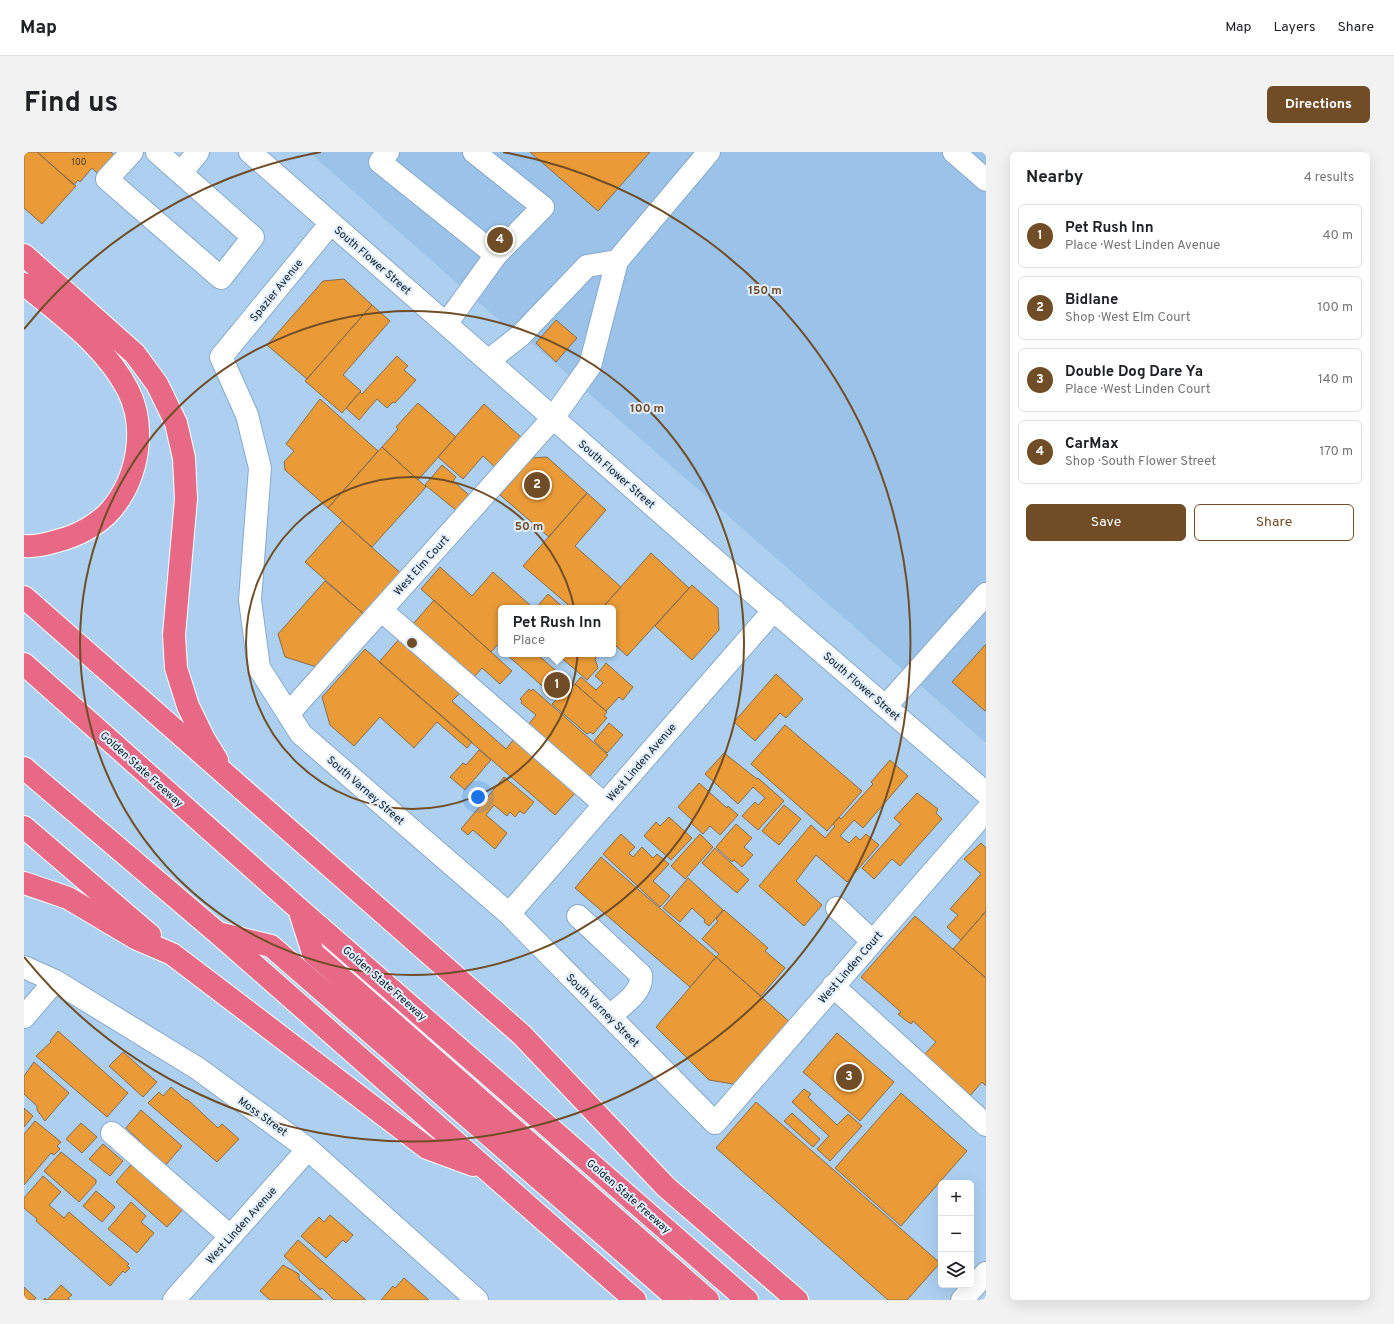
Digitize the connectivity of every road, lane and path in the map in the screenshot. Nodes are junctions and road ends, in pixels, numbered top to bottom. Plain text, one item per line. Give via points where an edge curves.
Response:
1 (132, 152) edge
2 (157, 152) edge
3 (198, 152) edge
4 (250, 152) edge
5 (388, 152) edge
6 (474, 152) edge
7 (709, 152) edge
8 (954, 152) edge
9 (181, 173) junction
10 (986, 180) edge
11 (331, 223) junction
12 (24, 255) edge
13 (496, 255) junction
14 (616, 261) junction
15 (24, 284) edge
16 (446, 324) junction
17 (221, 358) joint
18 (488, 361) junction
19 (553, 418) junction
20 (24, 546) edge
21 (986, 594) edge
22 (24, 597) edge
23 (380, 610) junction
24 (774, 610) junction
25 (24, 664) edge
26 (886, 706) junction
27 (289, 713) junction
28 (24, 768) edge
29 (228, 778) junction
30 (986, 793) edge
31 (604, 804) junction
32 (986, 811) edge
33 (24, 826) edge
34 (24, 882) edge
35 (837, 908) dead end
36 (299, 909) junction
37 (509, 914) junction
38 (578, 916) dead end
39 (219, 934) junction
40 (872, 942) junction
41 (172, 954) junction
42 (24, 967) edge
43 (55, 981) junction
44 (840, 993) junction
45 (610, 1016) junction
46 (24, 1017) edge
47 (715, 1122) joint
48 (986, 1125) edge
49 (112, 1133) dead end
50 (308, 1149) junction
51 (486, 1170) junction
52 (230, 1236) junction
53 (986, 1273) edge
54 (174, 1300) edge
55 (477, 1300) edge
56 (635, 1300) edge
57 (679, 1300) edge
58 (708, 1300) edge
59 (747, 1300) edge
60 (797, 1300) edge
61 (962, 1300) edge

1 - 9 street via 107,179 221,278 253,237
2 - 9 street
3 - 9 street
4 - 11 street, South Flower Street
5 - 13 street via 380,162
6 - 13 street via 543,207
7 - 14 street
8 - 10 street
11 - 16 street, South Flower Street
11 - 17 street, Spazier Avenue
12 - 29 highway via 135,354 157,384 176,423 184,458 186,499 174,635 176,668 188,706 204,739
13 - 16 street
14 - 18 street via 587,266 521,335
14 - 19 street, West Elm Court via 590,366
15 - 20 highway via 94,344 117,372 128,391 137,422 138,451 128,483 111,510 95,524 69,538 48,544
16 - 18 street, South Flower Street
17 - 27 street, South Varney Street via 247,415 260,468 250,600 260,668
18 - 19 street, South Flower Street
19 - 23 street, West Elm Court
19 - 24 street, South Flower Street
21 - 26 street
22 - 29 highway
23 - 27 street, West Elm Court
23 - 31 street
24 - 26 street, South Flower Street
24 - 31 street, West Linden Avenue
25 - 36 highway, Golden State Freeway
26 - 30 street, South Flower Street
27 - 37 street, South Varney Street via 301,734
28 - 39 highway
29 - 60 highway via 522,1035 666,1187
31 - 37 street, West Linden Avenue
32 - 40 street, West Linden Court
33 - 41 highway
34 - 41 highway via 68,898 137,939
35 - 40 street
36 - 58 highway via 313,952
36 - 59 highway, Golden State Freeway
37 - 45 street, South Varney Street
38 - 45 street via 641,975 642,983 639,989
39 - 51 highway
39 - 57 highway via 271,946
40 - 44 street, West Linden Court
41 - 51 highway via 426,1148
42 - 43 street, Moss Street
43 - 46 street
43 - 50 street, Moss Street via 197,1068
44 - 47 street, West Linden Court
44 - 48 street
45 - 47 street, South Varney Street
49 - 52 street
50 - 52 street, West Linden Avenue
50 - 55 street, Moss Street
51 - 56 highway
52 - 54 street, West Linden Avenue
53 - 61 street

